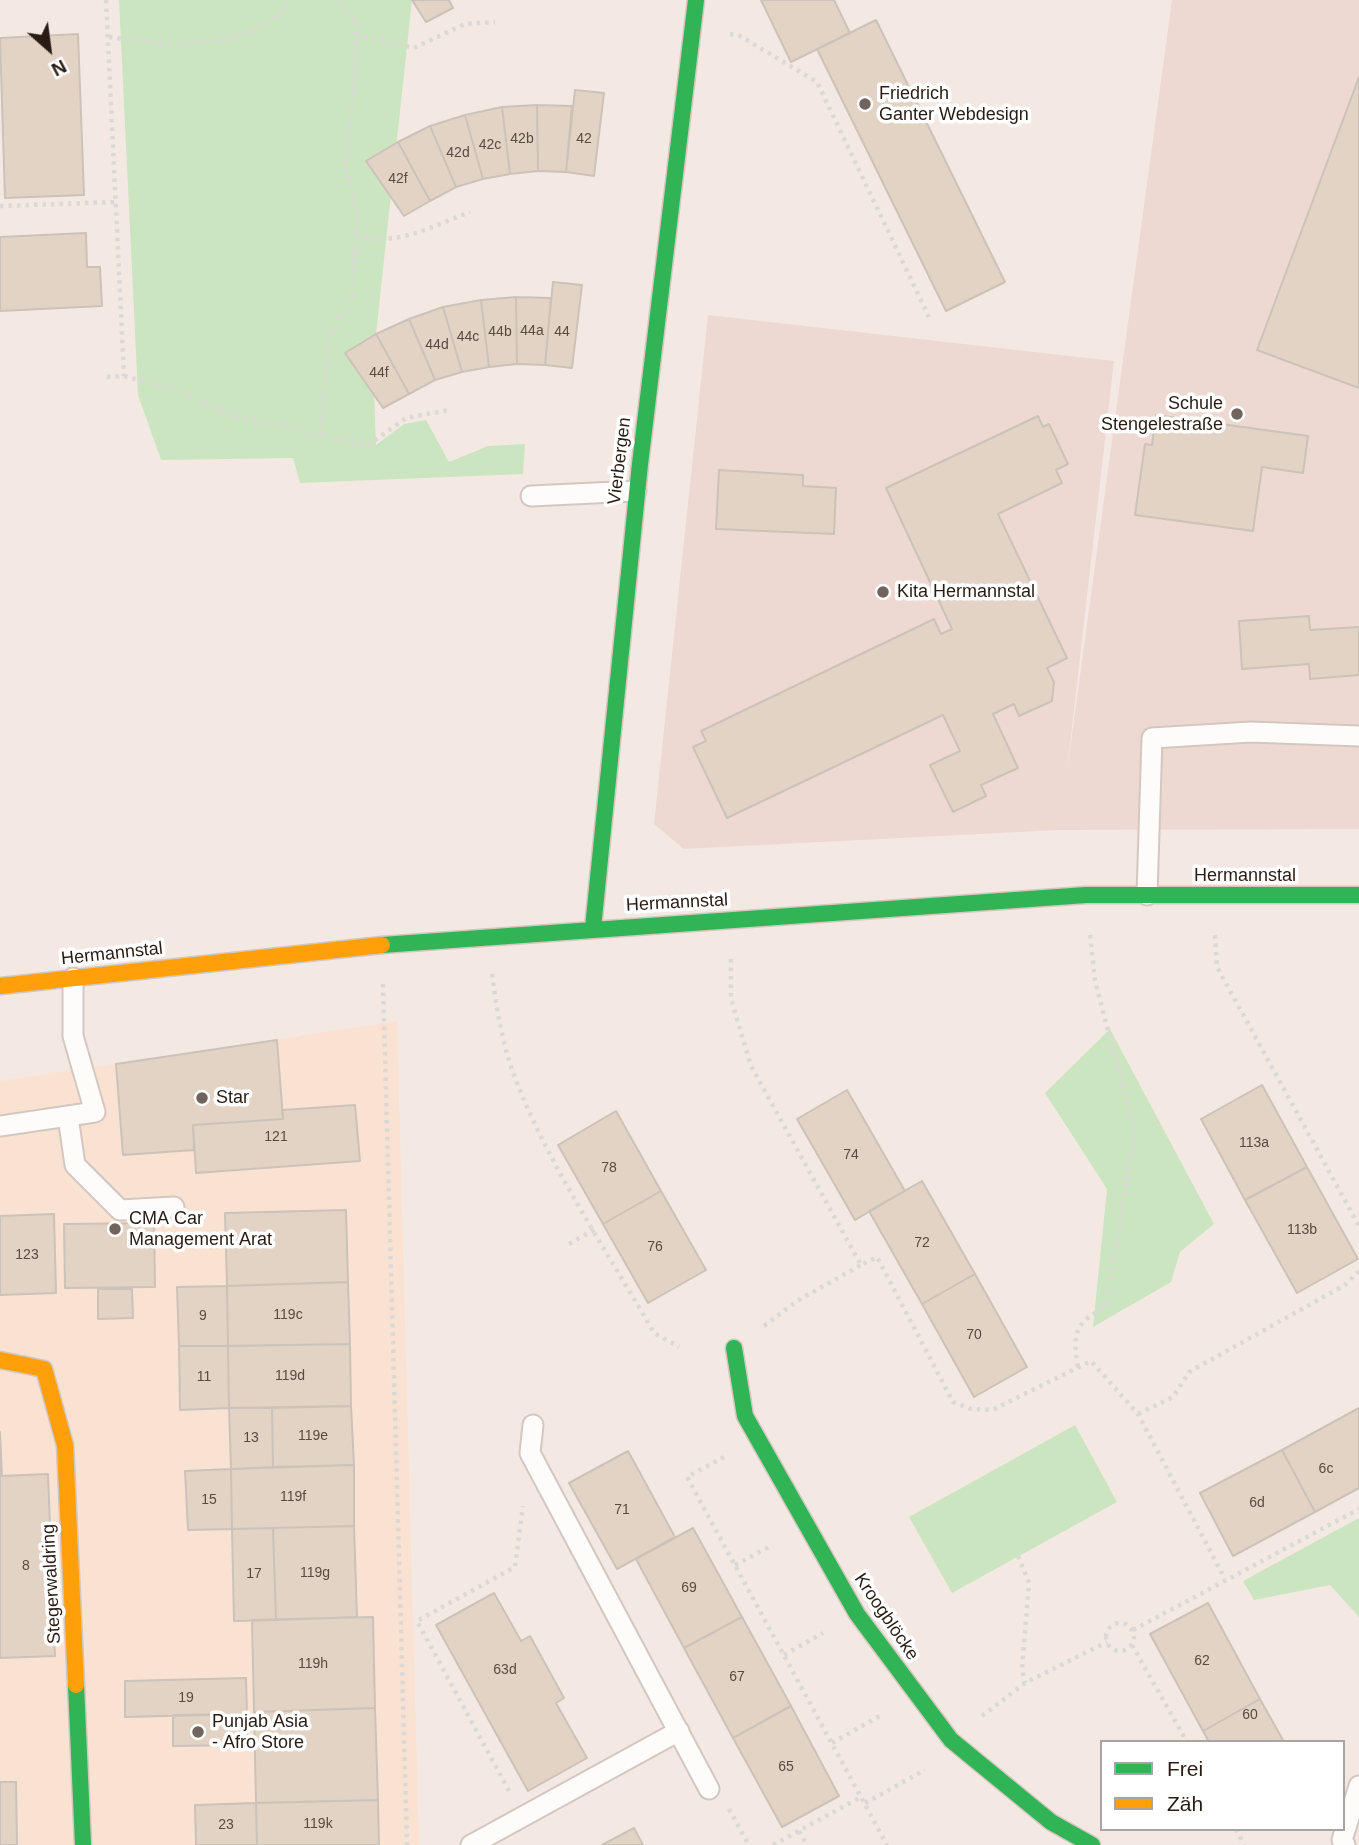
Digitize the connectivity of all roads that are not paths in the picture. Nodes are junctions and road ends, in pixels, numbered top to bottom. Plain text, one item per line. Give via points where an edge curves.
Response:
1 (696, 0) edge
2 (636, 491) junction
3 (531, 496) dead end
4 (1359, 736) edge
5 (1147, 895) junction
6 (1359, 895) edge
7 (593, 928) junction
8 (74, 978) junction
9 (0, 986) edge
10 (68, 1117) junction
11 (0, 1126) edge
12 (174, 1207) dead end
13 (734, 1348) road end
14 (0, 1360) edge
15 (533, 1425) dead end
16 (678, 1731) junction
17 (1359, 1786) edge
18 (709, 1789) road end
19 (1345, 1830) edge
20 (83, 1845) edge
21 (471, 1845) edge
22 (1091, 1845) edge

1 - 2 street, Vierbergen
2 - 3 lane
2 - 7 street, Vierbergen
4 - 5 lane via 1251,732 1152,738
5 - 6 street, Hermannstal
5 - 7 street, Hermannstal via 1087,895
7 - 8 street, Hermannstal
8 - 9 street, Hermannstal
8 - 10 lane via 73,1036 95,1112
10 - 11 lane
10 - 12 lane via 75,1165 120,1210
13 - 22 street, Kroogblöcke via 745,1416 857,1614 957,1744 1051,1822
14 - 20 street, Stegerwaldring via 44,1369 65,1445
15 - 16 lane via 530,1453
16 - 18 lane
16 - 21 lane
17 - 19 lane

